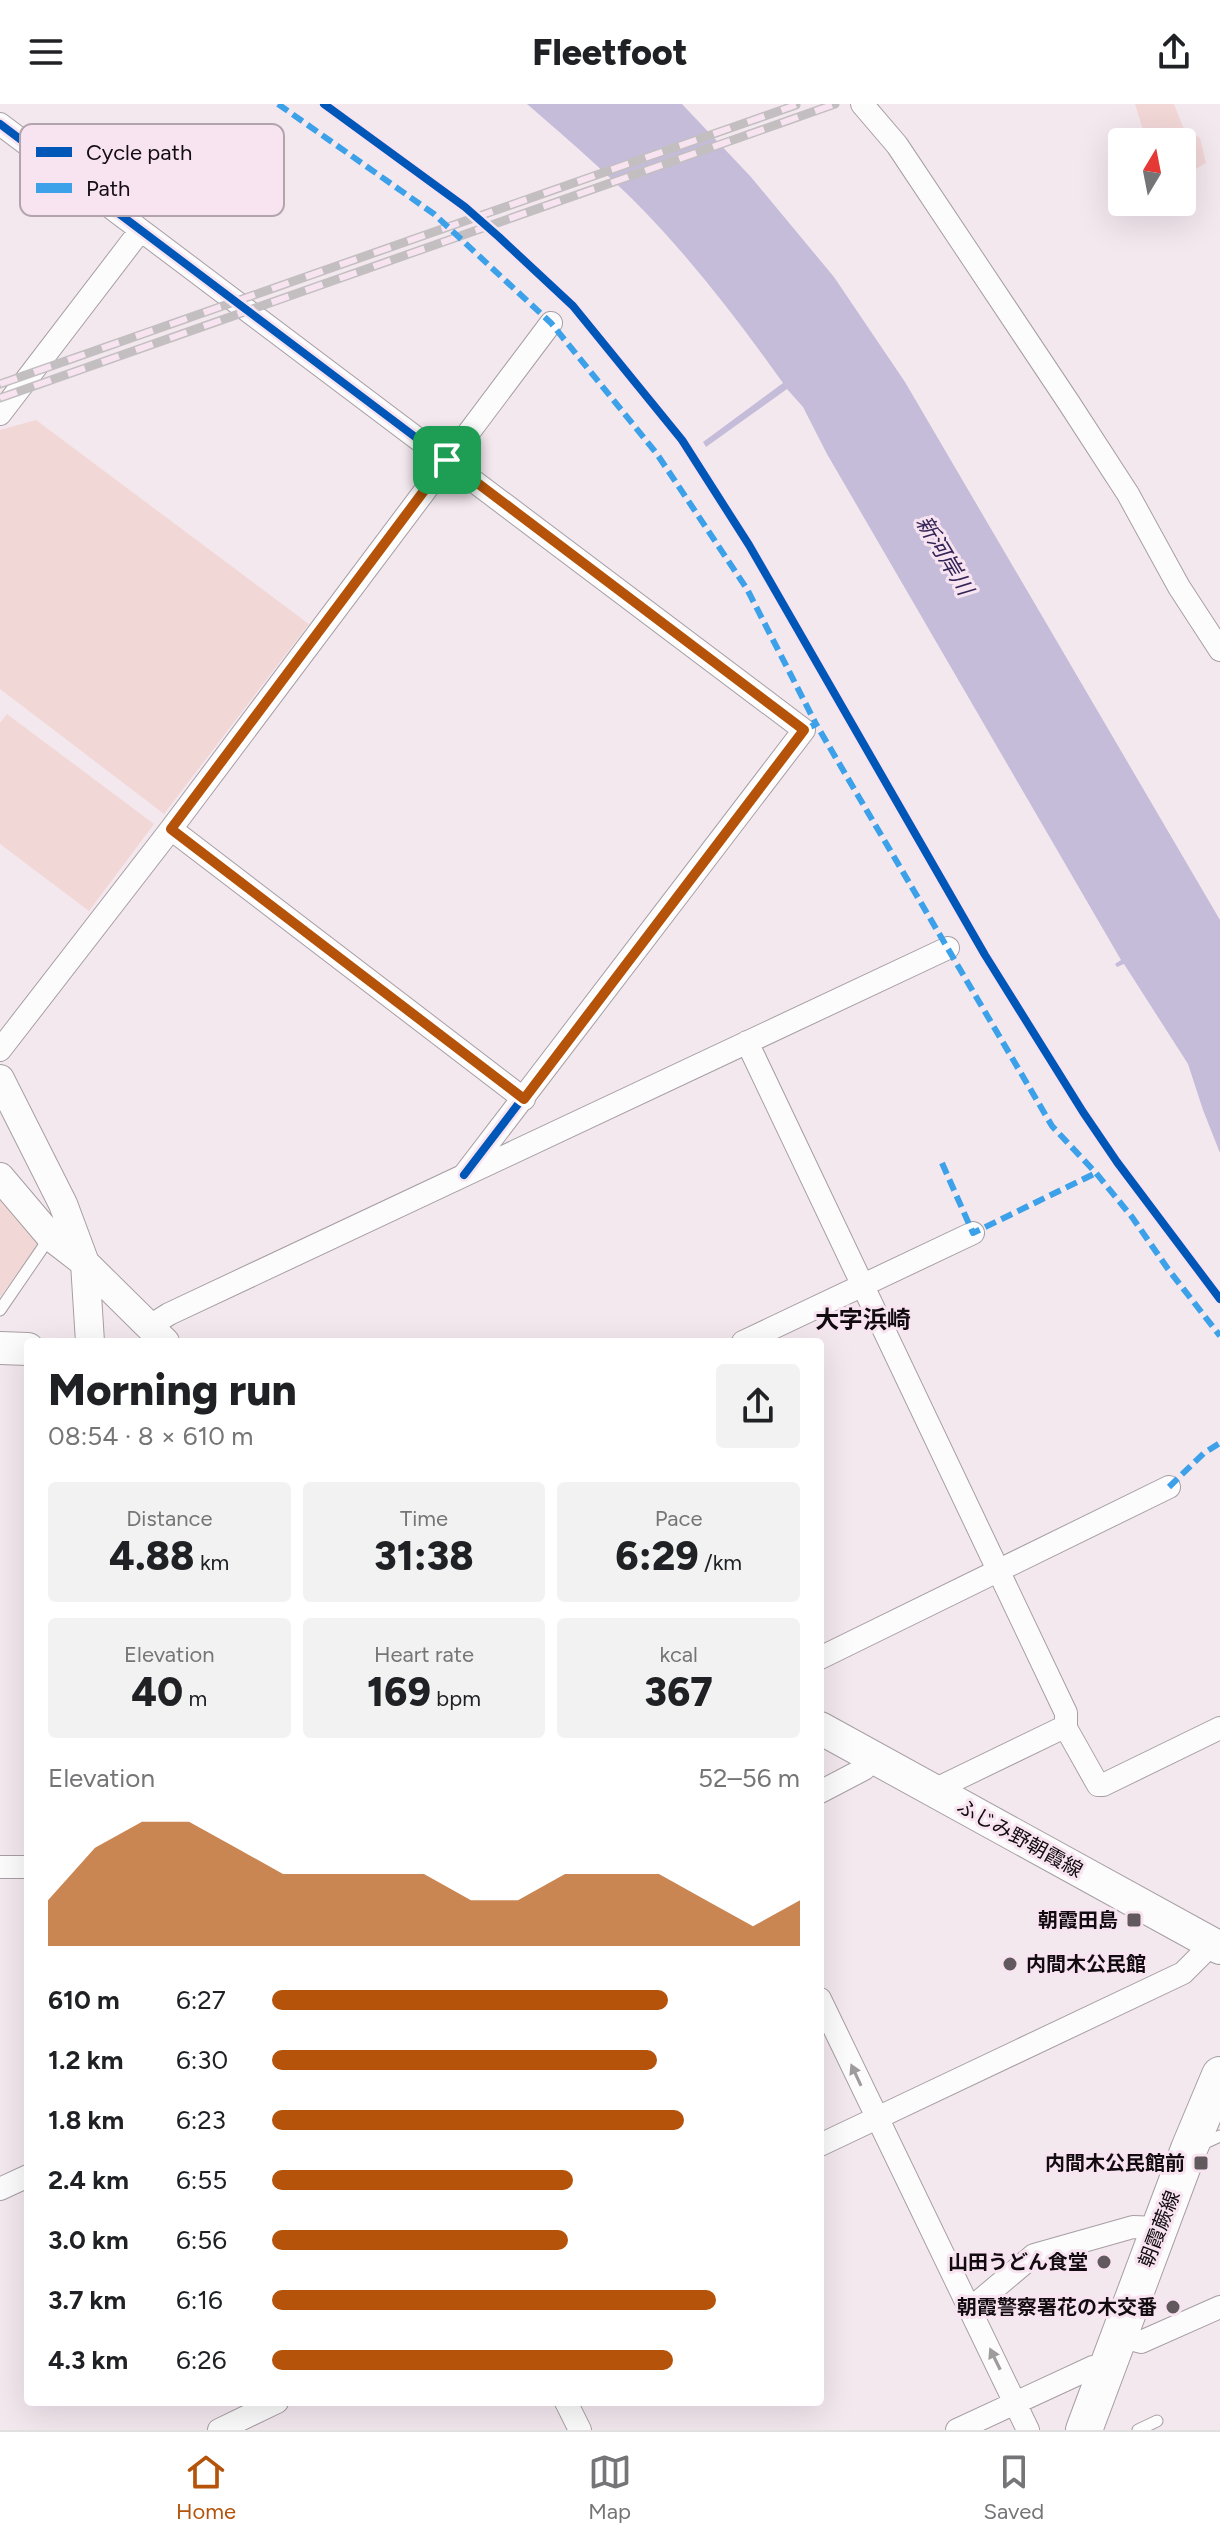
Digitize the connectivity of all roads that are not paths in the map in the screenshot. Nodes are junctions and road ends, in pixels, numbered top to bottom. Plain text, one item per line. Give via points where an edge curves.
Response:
1 (862, 104) edge
2 (0, 124) edge
3 (20, 139) edge
4 (120, 216) edge
5 (140, 231) junction
6 (551, 323) dead end
7 (0, 414) edge
8 (447, 460) junction
9 (1220, 650) edge
10 (171, 829) junction
11 (948, 948) dead end
12 (747, 1042) junction
13 (0, 1050) edge
14 (0, 1079) edge
15 (524, 1099) junction
16 (464, 1175) junction
17 (0, 1177) edge
18 (973, 1233) dead end
19 (50, 1236) junction
20 (85, 1263) junction
21 (863, 1286) junction
22 (0, 1310) edge
23 (157, 1334) edge
24 (90, 1338) edge
25 (752, 1338) edge
26 (0, 1348) edge
27 (24, 1349) edge
28 (1169, 1487) dead end
29 (999, 1572) junction
30 (824, 1656) edge
31 (1066, 1728) junction
32 (1220, 1728) edge
33 (824, 1730) edge
34 (874, 1758) junction
35 (824, 1790) edge
36 (934, 1790) junction
37 (0, 1867) edge
38 (24, 1867) edge
39 (1216, 1945) edge
40 (824, 2007) edge
41 (1220, 2075) edge
42 (877, 2119) junction
43 (824, 2143) edge
44 (1204, 2143) edge
45 (24, 2178) edge
46 (0, 2189) edge
47 (1159, 2228) junction
48 (1220, 2307) edge
49 (970, 2309) junction
50 (1114, 2350) junction
51 (1016, 2402) junction
52 (269, 2406) edge
53 (568, 2406) edge
54 (1157, 2421) dead end
55 (219, 2430) edge
56 (580, 2430) edge
57 (957, 2430) edge
58 (1028, 2430) edge
59 (1084, 2430) edge
60 (1138, 2430) edge

1 - 9 street via 897,145 1069,403
2 - 3 street
4 - 5 street
5 - 7 street
5 - 8 street
6 - 8 street
8 - 10 street
8 - 15 street via 804,730
10 - 13 street
10 - 15 street
11 - 12 street
12 - 16 street
12 - 21 street
14 - 20 street via 63,1204
15 - 16 street
16 - 23 street via 169,1314
17 - 19 street
18 - 21 street
19 - 20 street
19 - 22 lane
20 - 23 street
20 - 24 street
21 - 25 street
21 - 29 street
26 - 27 main road
28 - 29 street
29 - 30 street
29 - 31 street via 1066,1713
31 - 32 street via 1098,1785
31 - 36 street
33 - 34 main road, ふじみ野朝霞線
34 - 35 street
34 - 36 main road, ふじみ野朝霞線
36 - 39 main road, ふじみ野朝霞線
37 - 38 street
39 - 42 street via 1183,1973
42 -> 40 street
41 - 44 main road, 朝霞蕨線
42 - 43 street
42 - 49 street
44 - 47 main road, 朝霞蕨線
45 - 46 street
47 - 49 street via 1133,2227 1034,2255
47 - 50 main road, 朝霞蕨線
48 - 50 street
51 -> 49 street
50 - 51 street via 1093,2367
50 - 59 main road, 朝霞蕨線
51 - 57 street
51 - 58 street
52 - 55 street
53 - 56 street
54 - 60 lane

